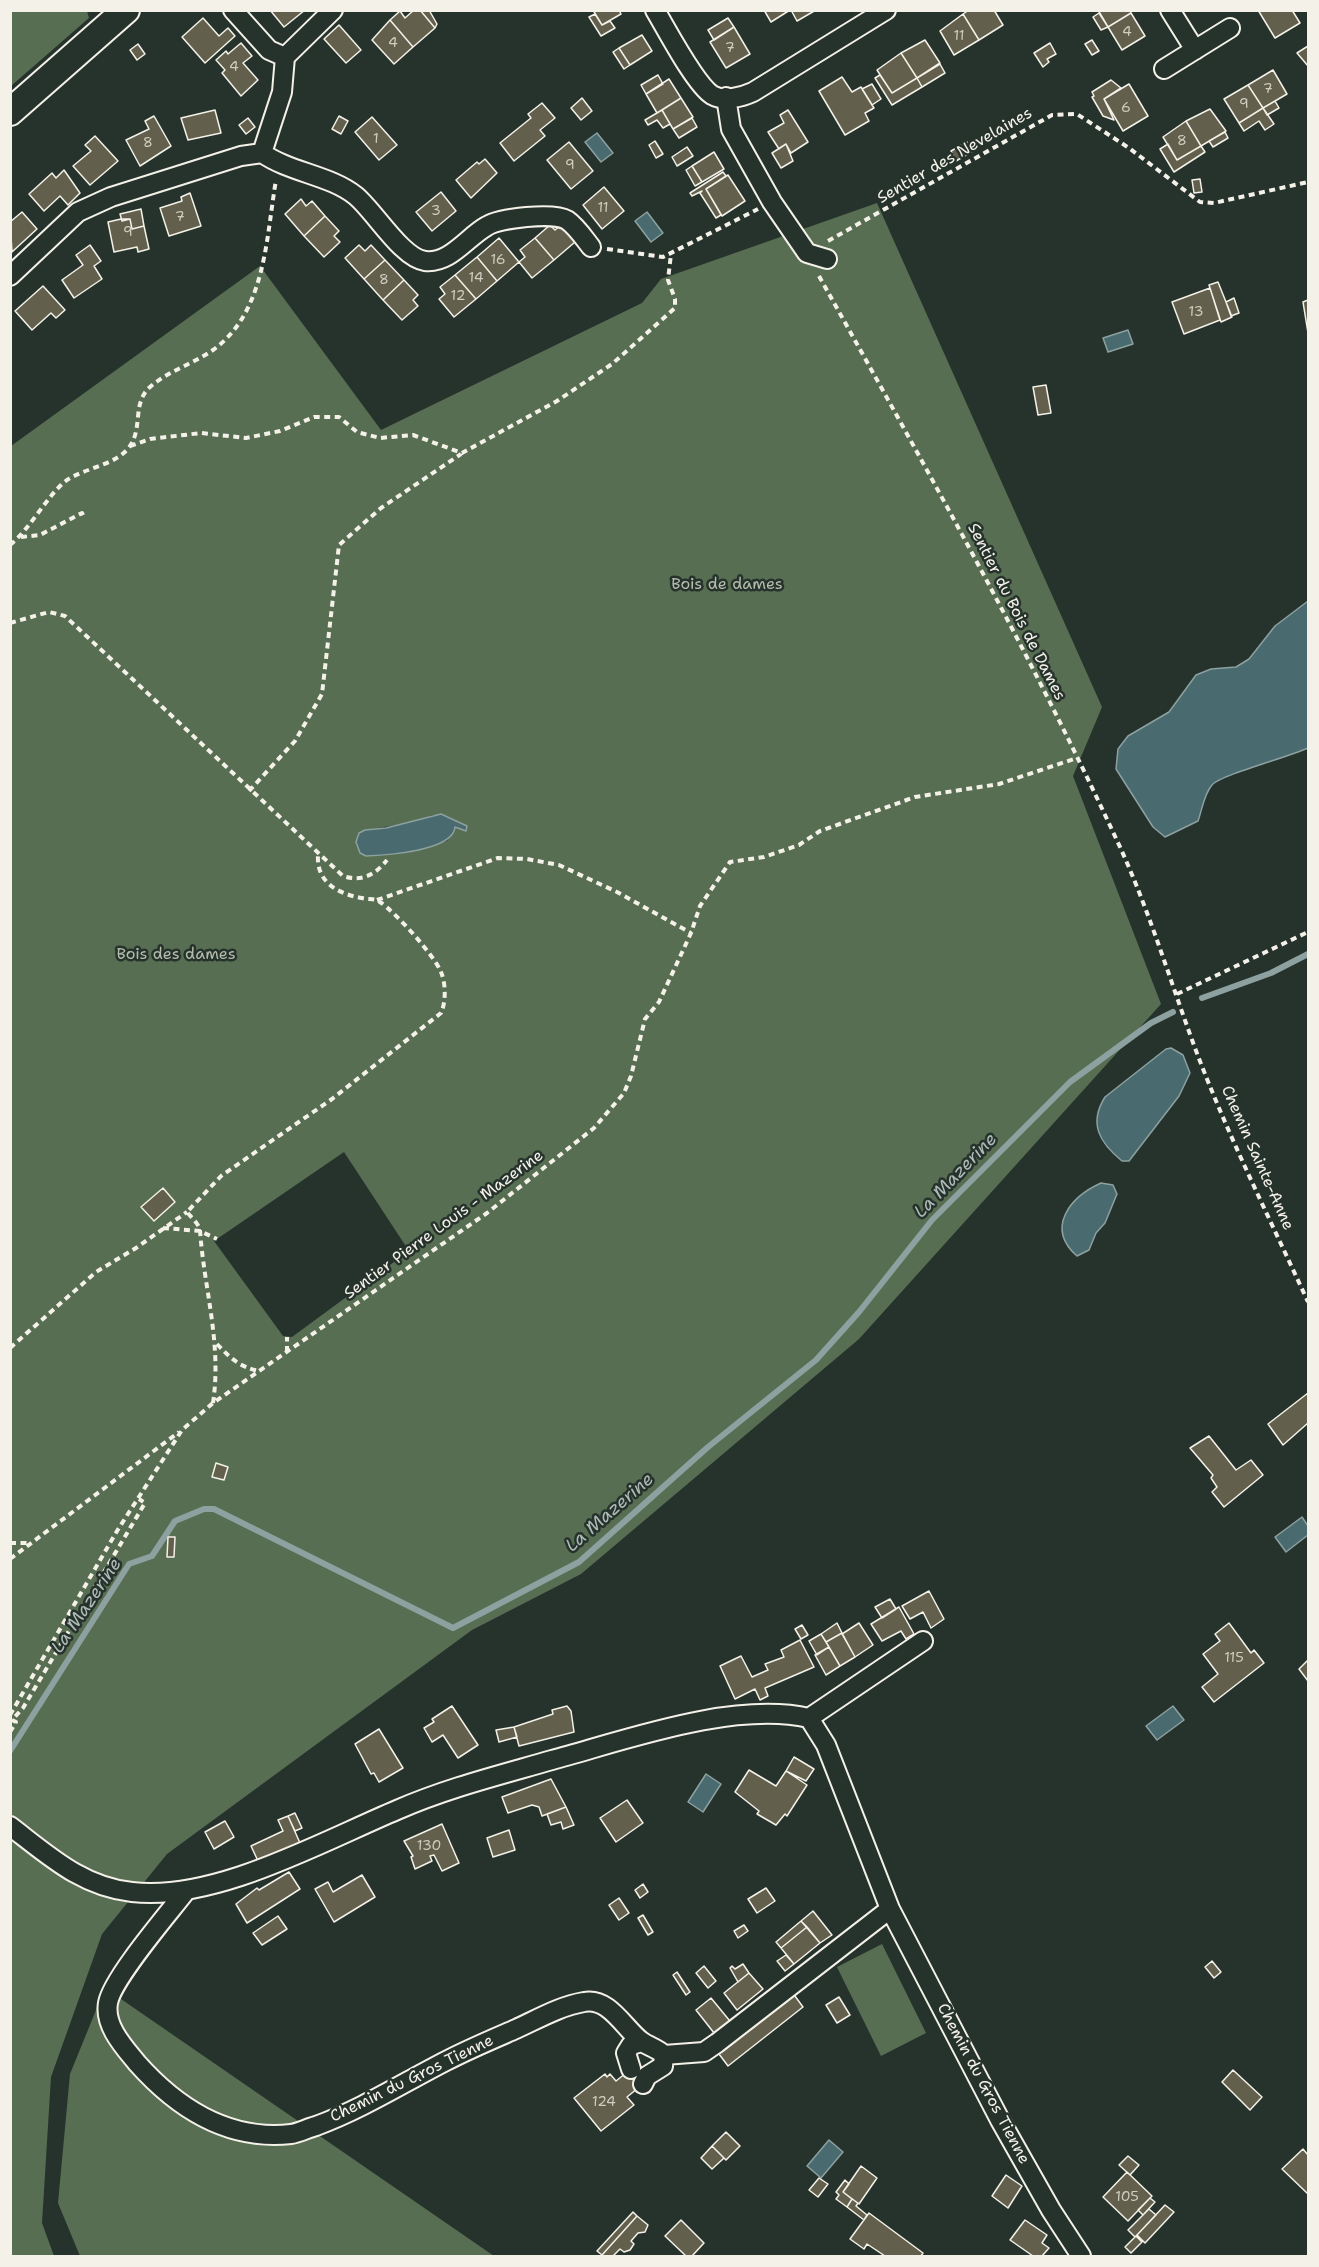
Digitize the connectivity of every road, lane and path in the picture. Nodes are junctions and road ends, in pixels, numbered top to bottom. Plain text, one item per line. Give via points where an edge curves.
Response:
1 (233, 10) edge
2 (333, 10) edge
3 (655, 10) edge
4 (886, 10) edge
5 (1170, 10) edge
6 (123, 11) edge
7 (1230, 28) dead end
8 (1195, 50) junction
9 (285, 57) junction
10 (1164, 69) dead end
11 (726, 98) junction
12 (10, 112) edge
13 (262, 153) junction
14 (278, 164) junction
15 (1308, 182) edge
16 (772, 202) junction
17 (591, 247) joint
18 (807, 253) junction
19 (671, 254) junction
20 (827, 259) dead end
21 (10, 276) edge
22 (130, 446) junction
23 (462, 453) junction
24 (85, 519) dead end
25 (21, 537) junction
26 (10, 545) edge
27 (10, 623) edge
28 (1077, 758) junction
29 (249, 790) junction
30 (318, 855) junction
31 (387, 860) dead end
32 (377, 900) junction
33 (1308, 932) edge
34 (691, 933) junction
35 (1177, 994) junction
36 (186, 1212) junction
37 (162, 1228) junction
38 (200, 1231) junction
39 (217, 1239) dead end
40 (1308, 1302) edge
41 (287, 1337) dead end
42 (216, 1343) junction
43 (10, 1348) edge
44 (286, 1353) junction
45 (260, 1371) junction
46 (213, 1403) junction
47 (183, 1430) junction
48 (139, 1499) junction
49 (11, 1543) edge
50 (30, 1543) junction
51 (10, 1558) edge
52 (923, 1641) dead end
53 (810, 1718) junction
54 (11, 1719) edge
55 (10, 1732) edge
56 (10, 1826) edge
57 (185, 1892) junction
58 (890, 1909) junction
59 (642, 2042) junction
60 (664, 2055) junction
61 (632, 2069) dead end
62 (643, 2084) dead end
63 (1081, 2256) edge

1 - 9 street via 269,50
2 - 9 street
3 - 11 street via 702,86 714,96
4 - 11 street via 753,92 740,98
5 - 8 street
6 - 12 main road
7 - 8 street
8 - 10 street
9 - 13 street via 282,92
11 - 16 street via 731,129
13 - 14 street
13 - 21 street via 111,197 78,212
14 - 17 street via 345,188 411,256 425,261 442,259 488,225 551,215 566,219
14 - 22 path via 257,289 247,310 213,350 150,387 141,398 137,430
15 - 18 path, Sentier des Nevelaines via 1214,203 1200,202 1077,114 1052,114
16 - 18 street
16 - 19 path
17 - 19 path via 663,257
18 - 20 street
18 - 28 path, Sentier du Bois de Dames via 962,533
19 - 23 path via 668,280 675,308 612,364 557,401
22 - 23 path via 150,439 201,433 246,438 280,431 314,417 339,417 357,432 380,438 413,435
22 - 25 path via 118,458 86,469 65,482
23 - 29 path via 381,508 339,545 322,694 295,741
24 - 25 path via 82,513 40,535
25 - 26 path
27 - 29 path via 49,612 65,616
28 - 34 path, Sentier Pierre Louis - Mazerine via 999,784 915,797 820,831 800,844 764,857 730,862 700,906
28 - 35 path, Sentier du Bois de Dames via 1122,851
29 - 30 path
30 - 31 path via 343,876 356,880 369,876
30 - 32 path via 317,866 325,882 344,894
32 - 34 path via 498,858 527,859 569,869
32 - 36 path via 442,972 445,1003 441,1013 332,1099 221,1176
33 - 35 path
34 - 44 path, Sentier Pierre Louis - Mazerine via 659,1002 645,1019 624,1093 594,1128 487,1212
35 - 40 path, Chemin Sainte-Anne via 1198,1057
36 - 37 path
36 - 38 path
37 - 38 path
37 - 43 path via 96,1272
38 - 39 path
38 - 42 path
41 - 44 path
42 - 45 path via 234,1362
42 - 46 path via 218,1373
44 - 45 path, Sentier Pierre Louis - Mazerine
45 - 46 path, Sentier Pierre Louis - Mazerine
46 - 47 path, Sentier Pierre Louis - Mazerine
47 - 48 path, Sentier Pierre Louis - Mazerine
47 - 50 path
48 - 54 path, Sentier Pierre Louis - Mazerine
48 - 54 path via 145,1503 23,1708
49 - 50 path
50 - 51 path
52 - 53 street
53 - 57 street via 733,1716 678,1726 563,1757 411,1803 262,1867
53 - 58 street, Chemin du Gros Tienne via 826,1745
54 - 55 path via 16,1722
56 - 57 street via 76,1876 98,1885 130,1892
57 - 59 street, Chemin du Gros Tienne via 117,1986 108,2003 109,2019 118,2040 174,2098 198,2116 226,2129 252,2134 292,2134 343,2116 447,2060 586,2001 606,2006
58 - 60 street via 704,2052
58 - 63 street, Chemin du Gros Tienne via 1000,2120
59 - 60 street, Chemin du Gros Tienne via 656,2046
59 - 61 street via 631,2045 626,2053
60 - 62 street via 663,2066 647,2076

